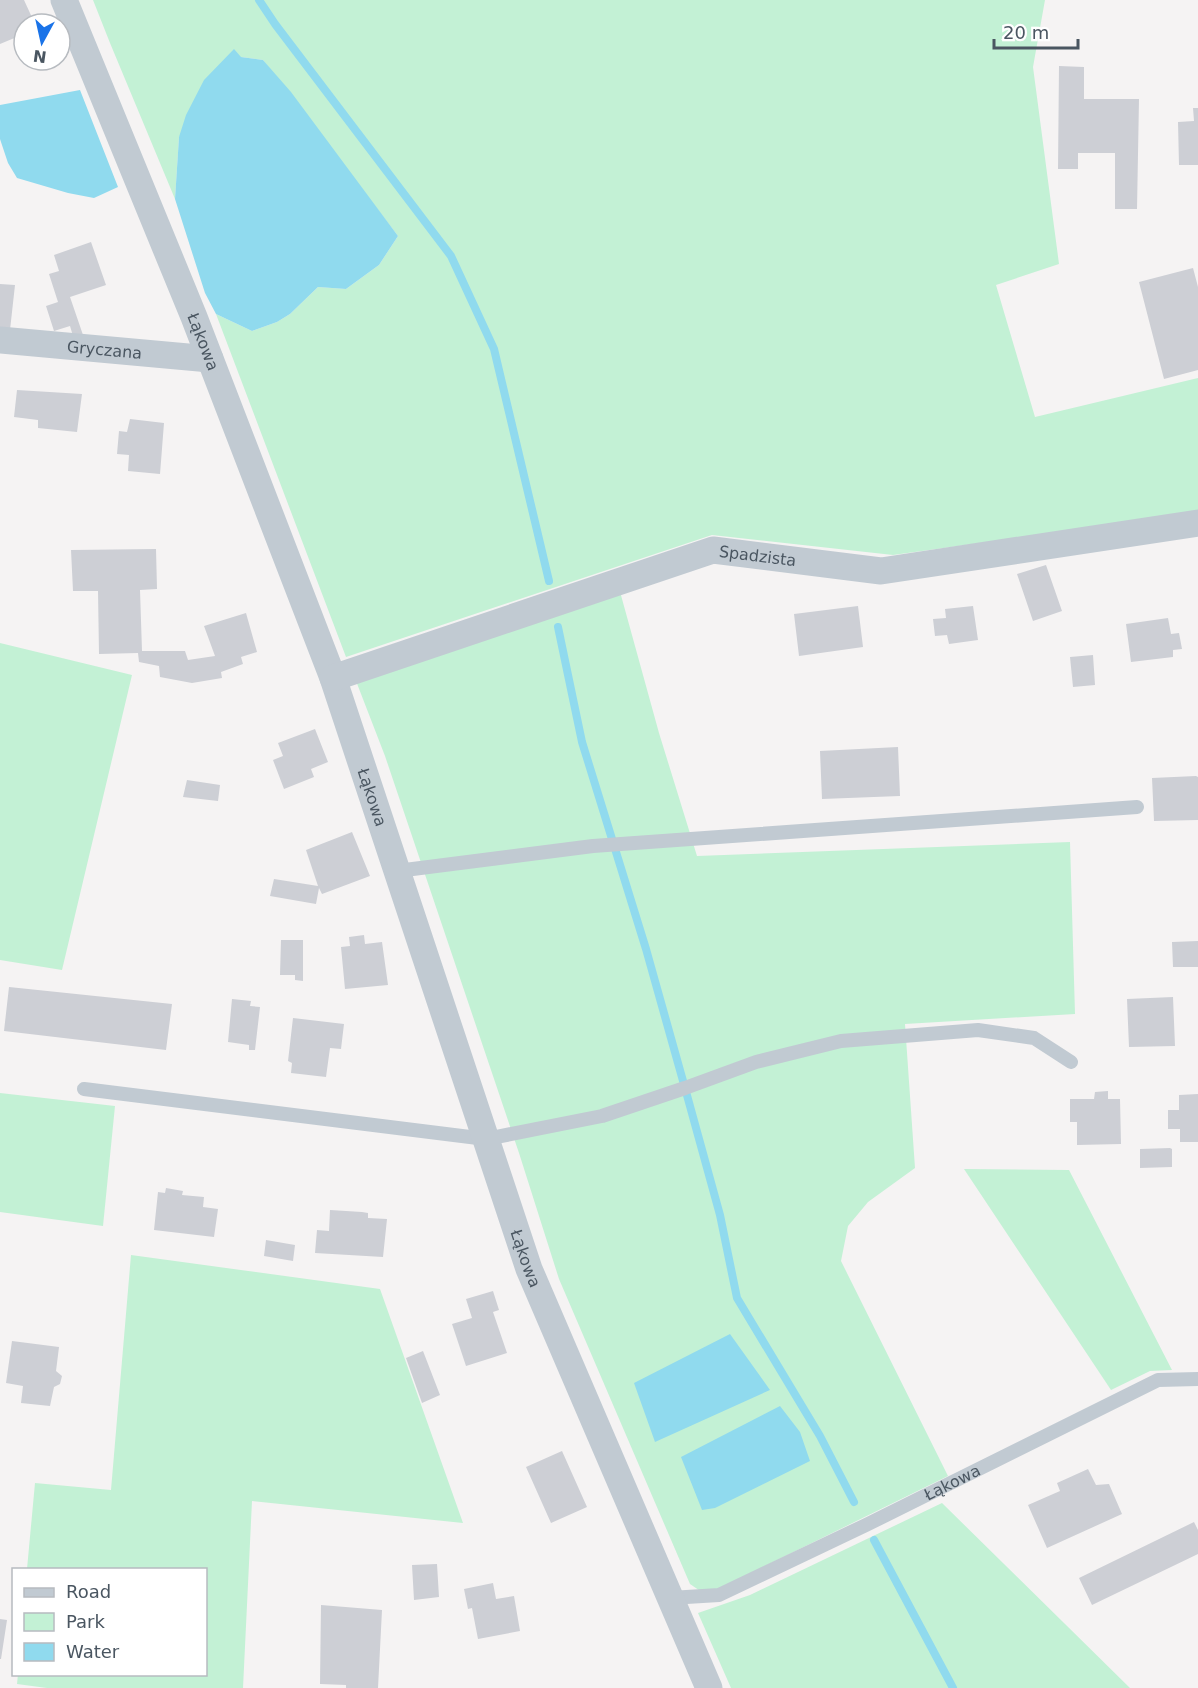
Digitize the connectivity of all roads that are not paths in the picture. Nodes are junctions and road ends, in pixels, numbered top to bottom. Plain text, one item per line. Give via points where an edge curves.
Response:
1 (64, 0) edge
2 (0, 340) edge
3 (210, 359) junction
4 (1198, 523) edge
5 (333, 678) junction
6 (1137, 807) dead end
7 (397, 871) junction
8 (1071, 1062) dead end
9 (84, 1089) dead end
10 (486, 1139) junction
11 (1198, 1379) edge
12 (670, 1598) junction
13 (709, 1688) edge

1 - 3 street, Łąkowa
2 - 3 street, Gryczana
3 - 5 street, Łąkowa
4 - 5 street, Spadzista via 881,571 713,550
5 - 7 street, Łąkowa
6 - 7 lane via 593,846
7 - 10 street, Łąkowa
8 - 10 lane via 1034,1038 978,1030 841,1041 756,1062 602,1116
9 - 10 lane
10 - 12 street, Łąkowa via 529,1269
11 - 12 lane, Łąkowa via 1158,1380 719,1595
12 - 13 street, Łąkowa

